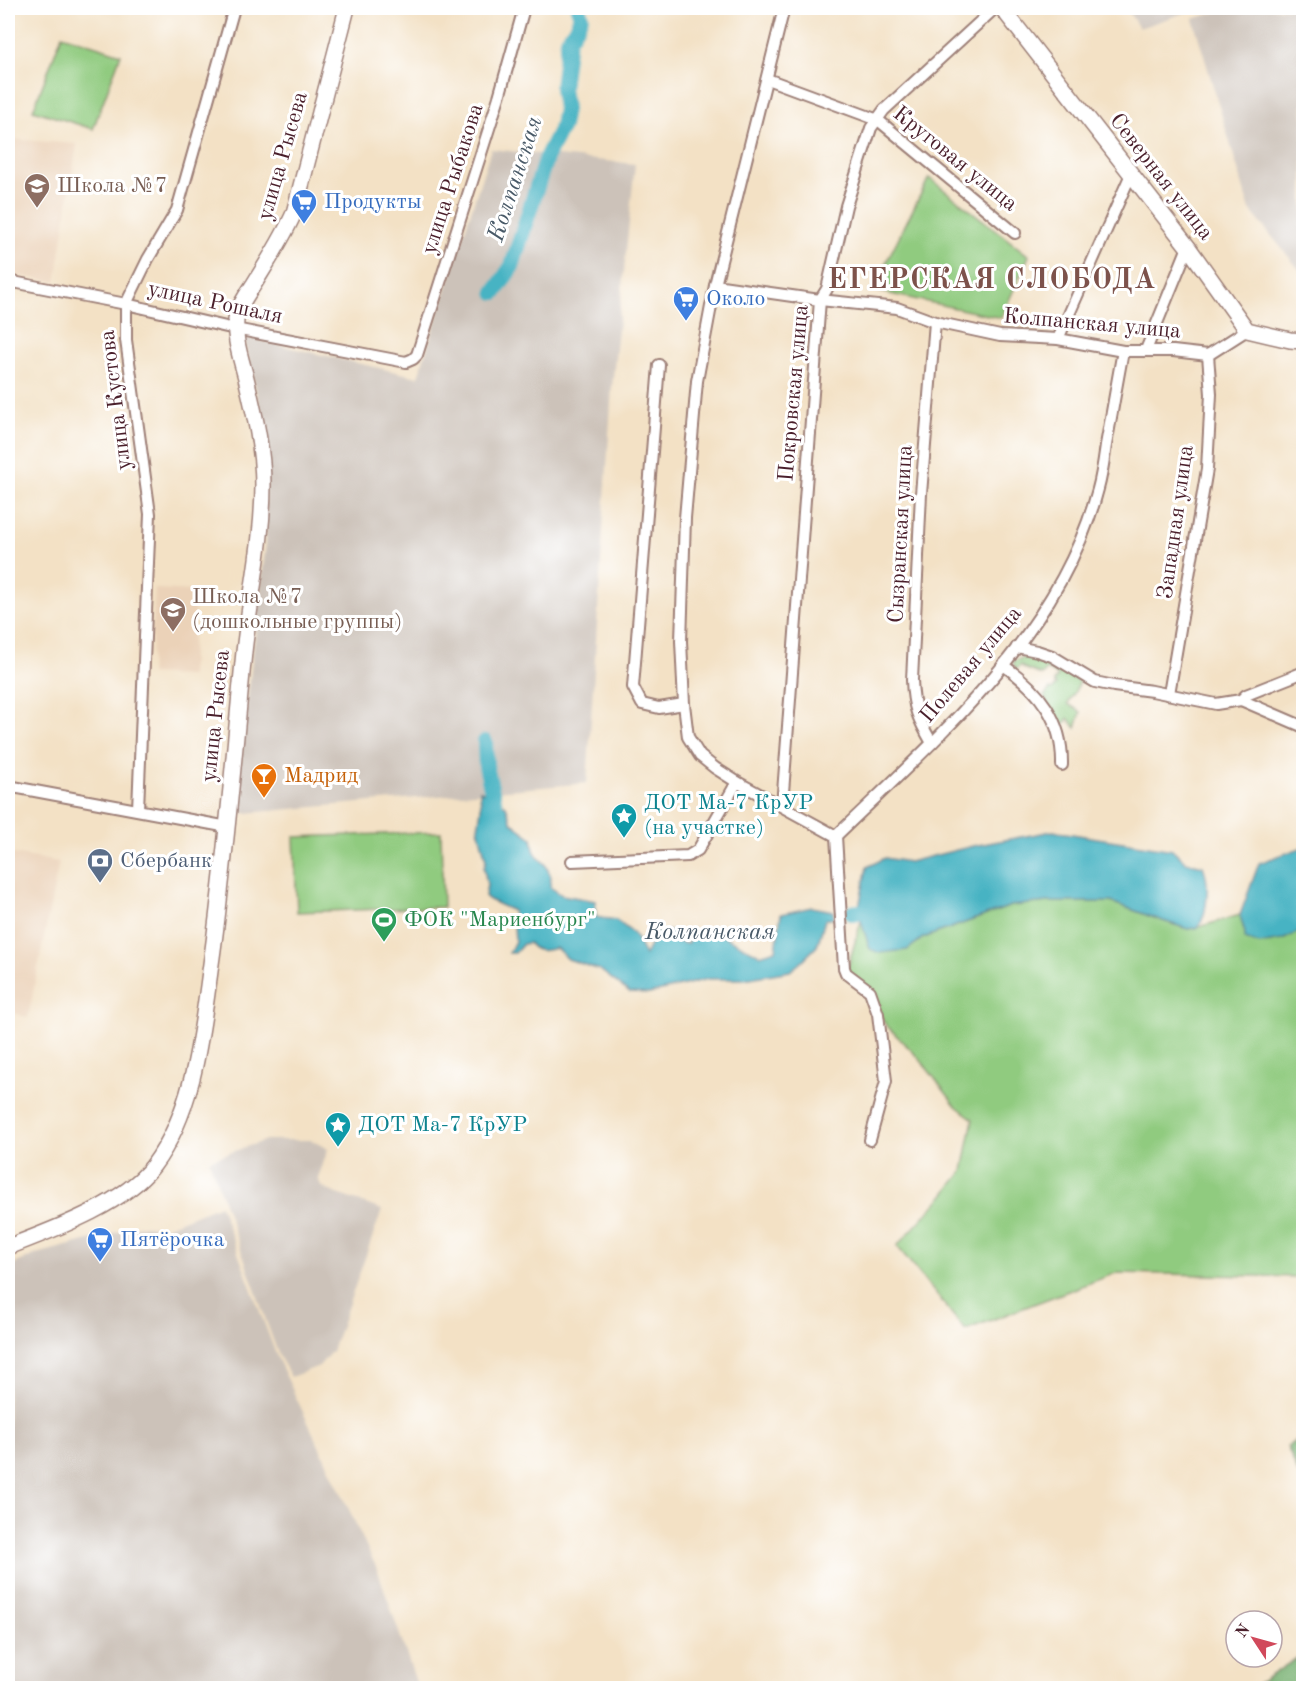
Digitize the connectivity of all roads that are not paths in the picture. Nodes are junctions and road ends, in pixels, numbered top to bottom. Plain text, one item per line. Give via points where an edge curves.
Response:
1 (234, 8) edge
2 (347, 8) edge
3 (524, 8) edge
4 (784, 8) edge
5 (995, 8) edge
6 (1002, 8) edge
7 (767, 80) junction
8 (878, 120) junction
9 (1131, 174) junction
10 (1015, 233) dead end
11 (1188, 247) junction
12 (8, 281) edge
13 (715, 285) junction
14 (820, 300) junction
15 (126, 304) junction
16 (935, 322) junction
17 (235, 329) junction
18 (1247, 330) junction
19 (1058, 339) junction
20 (1304, 341) edge
21 (1146, 350) junction
22 (1123, 351) junction
23 (1208, 355) junction
24 (413, 359) joint
25 (659, 365) dead end
26 (1017, 647) junction
27 (1003, 665) junction
28 (1304, 672) edge
29 (1168, 694) junction
30 (1241, 700) junction
31 (684, 704) junction
32 (1304, 727) edge
33 (932, 743) junction
34 (1062, 765) dead end
35 (737, 782) junction
36 (8, 786) edge
37 (782, 806) junction
38 (138, 809) junction
39 (228, 827) junction
40 (836, 836) junction
41 (572, 861) dead end
42 (870, 1140) dead end
43 (8, 1247) edge

1 - 15 street, улица Кустова via 177,210
2 - 17 main road, улица Рысева via 294,213 237,311
3 - 24 street, улица Рыбакова
4 - 7 street
5 - 8 street, Покровская улица via 884,110
6 - 9 main road, Северная улица
7 - 8 street, Круговая улица
7 - 13 street
8 - 10 street, Круговая улица
8 - 14 street, Покровская улица via 871,128 849,195 827,289
9 - 11 main road, Северная улица
9 - 19 street
11 - 18 main road, Северная улица
11 - 21 street
12 - 15 street, улица Рошаля
13 - 14 street, Колпанская улица
13 - 31 street via 697,381 685,518 681,642
14 - 16 street, Колпанская улица via 897,308
14 - 37 street, Покровская улица
15 - 17 street, улица Рошаля
15 - 38 street, улица Кустова via 126,340 150,514
16 - 19 street, Колпанская улица via 1000,336
16 - 33 street, Сызранская улица via 912,680 918,718
17 - 24 street, улица Рошаля via 406,362
17 - 39 main road, улица Рысева via 258,432 263,483
18 - 20 main road
18 - 23 street, Колпанская улица
19 - 22 street, Колпанская улица
21 - 22 street, Колпанская улица
21 - 23 street, Колпанская улица
22 - 26 street, Полевая улица via 1098,489 1082,536 1061,583
23 - 29 street, Западная улица via 1211,394 1207,469
25 - 31 street via 633,687 642,704 659,708
26 - 27 street, Полевая улица
26 - 29 street via 1052,656 1095,681
27 - 33 street, Полевая улица
27 - 34 street via 1039,696 1054,720
28 - 30 street
29 - 30 street via 1216,704
30 - 32 street
31 - 35 street via 688,737 700,756
33 - 40 street, Полевая улица
35 - 37 street
35 - 41 street via 698,850 688,856
36 - 38 street
37 - 40 street
38 - 39 street
39 - 43 main road, улица Рысева via 190,1087 164,1149 152,1168 126,1191 73,1221
40 - 42 street via 844,968 870,991 881,1032 886,1081

